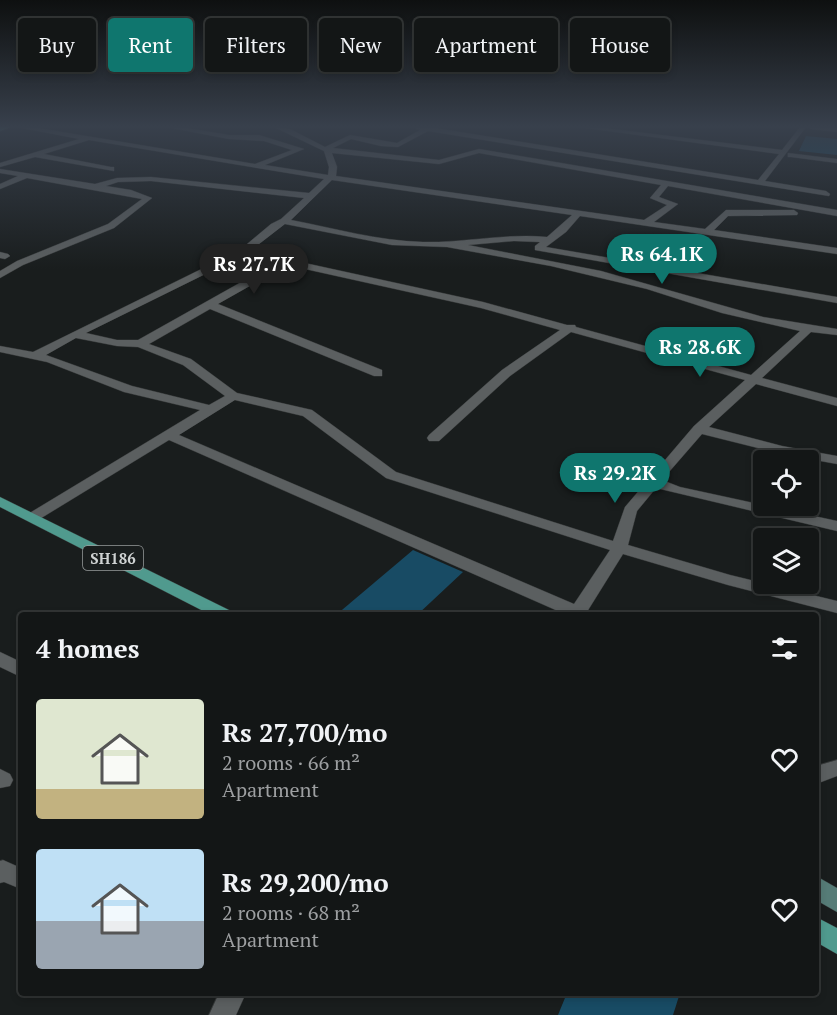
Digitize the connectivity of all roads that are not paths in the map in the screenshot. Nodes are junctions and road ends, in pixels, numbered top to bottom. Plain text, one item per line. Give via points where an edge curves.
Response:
1 (17, 174) edge
2 (321, 174) edge
3 (612, 174) edge
4 (653, 174) edge
5 (709, 174) edge
6 (766, 174) edge
7 (25, 176) junction
8 (332, 176) junction
9 (644, 180) junction
10 (749, 181) junction
11 (760, 183) junction
12 (666, 184) junction
13 (0, 187) edge
14 (95, 187) junction
15 (826, 194) dead end
16 (733, 195) junction
17 (312, 196) junction
18 (837, 213) edge
19 (577, 214) junction
20 (284, 221) junction
21 (645, 224) junction
22 (706, 233) junction
23 (549, 240) junction
24 (450, 245) junction
25 (837, 251) edge
26 (243, 252) junction
27 (286, 261) junction
28 (0, 275) edge
29 (837, 300) edge
30 (208, 305) junction
31 (570, 327) junction
32 (807, 330) junction
33 (837, 332) edge
34 (77, 335) junction
35 (140, 345) junction
36 (0, 349) edge
37 (35, 356) junction
38 (378, 373) dead end
39 (756, 378) junction
40 (233, 396) junction
41 (837, 402) edge
42 (210, 410) junction
43 (699, 429) junction
44 (168, 435) junction
45 (434, 438) dead end
46 (837, 460) edge
47 (652, 482) junction
48 (0, 501) edge
49 (33, 518) junction
50 (837, 526) edge
51 (619, 548) junction
52 (837, 607) edge
53 (219, 612) edge
54 (572, 612) edge
55 (578, 612) edge
56 (0, 659) edge
57 (18, 668) edge
58 (837, 768) edge
59 (819, 774) edge
60 (0, 873) edge
61 (18, 878) edge
62 (819, 889) edge
63 (837, 900) edge
64 (819, 930) edge
65 (837, 942) edge
66 (232, 996) edge
67 (222, 1015) edge

1 - 7 street
2 - 8 street
3 - 9 street
4 - 9 street
5 - 10 street
6 - 11 street
7 - 13 street
7 - 14 street
8 - 17 street
8 - 19 street
9 - 12 street
10 - 11 street
10 - 16 street
11 - 15 street
12 - 16 street
12 - 21 street via 654,198 674,204
14 - 17 street via 117,180 151,179
14 - 28 street via 148,198 111,226
16 - 18 street
17 - 20 street
18 - 22 street via 726,213
19 - 21 street
19 - 23 street
20 - 24 street via 406,244
20 - 26 street
21 - 22 street
22 - 25 street
23 - 24 street via 526,236
23 - 29 street via 538,248
24 - 32 street via 598,273 688,301
26 - 27 street
26 - 34 street
27 - 30 street
27 - 31 street
30 - 35 street
30 - 38 street
31 - 39 street
31 - 45 street via 506,373
32 - 33 street
32 - 39 street
34 - 35 street
34 - 37 street
35 - 40 street via 187,362
36 - 37 street
37 - 42 street via 128,389
39 - 41 street
39 - 43 street
40 - 42 street
40 - 51 street via 308,414 391,476
42 - 44 street
43 - 46 street
43 - 47 street
44 - 49 street
44 - 54 street
47 - 50 street
47 - 51 street via 630,510
48 - 49 main road, SH186
49 - 53 main road, SH186
51 - 52 street
51 - 55 street
56 - 57 street
58 - 59 street
60 - 61 street via 3,870
62 - 63 main road
64 - 65 main road
66 - 67 street

